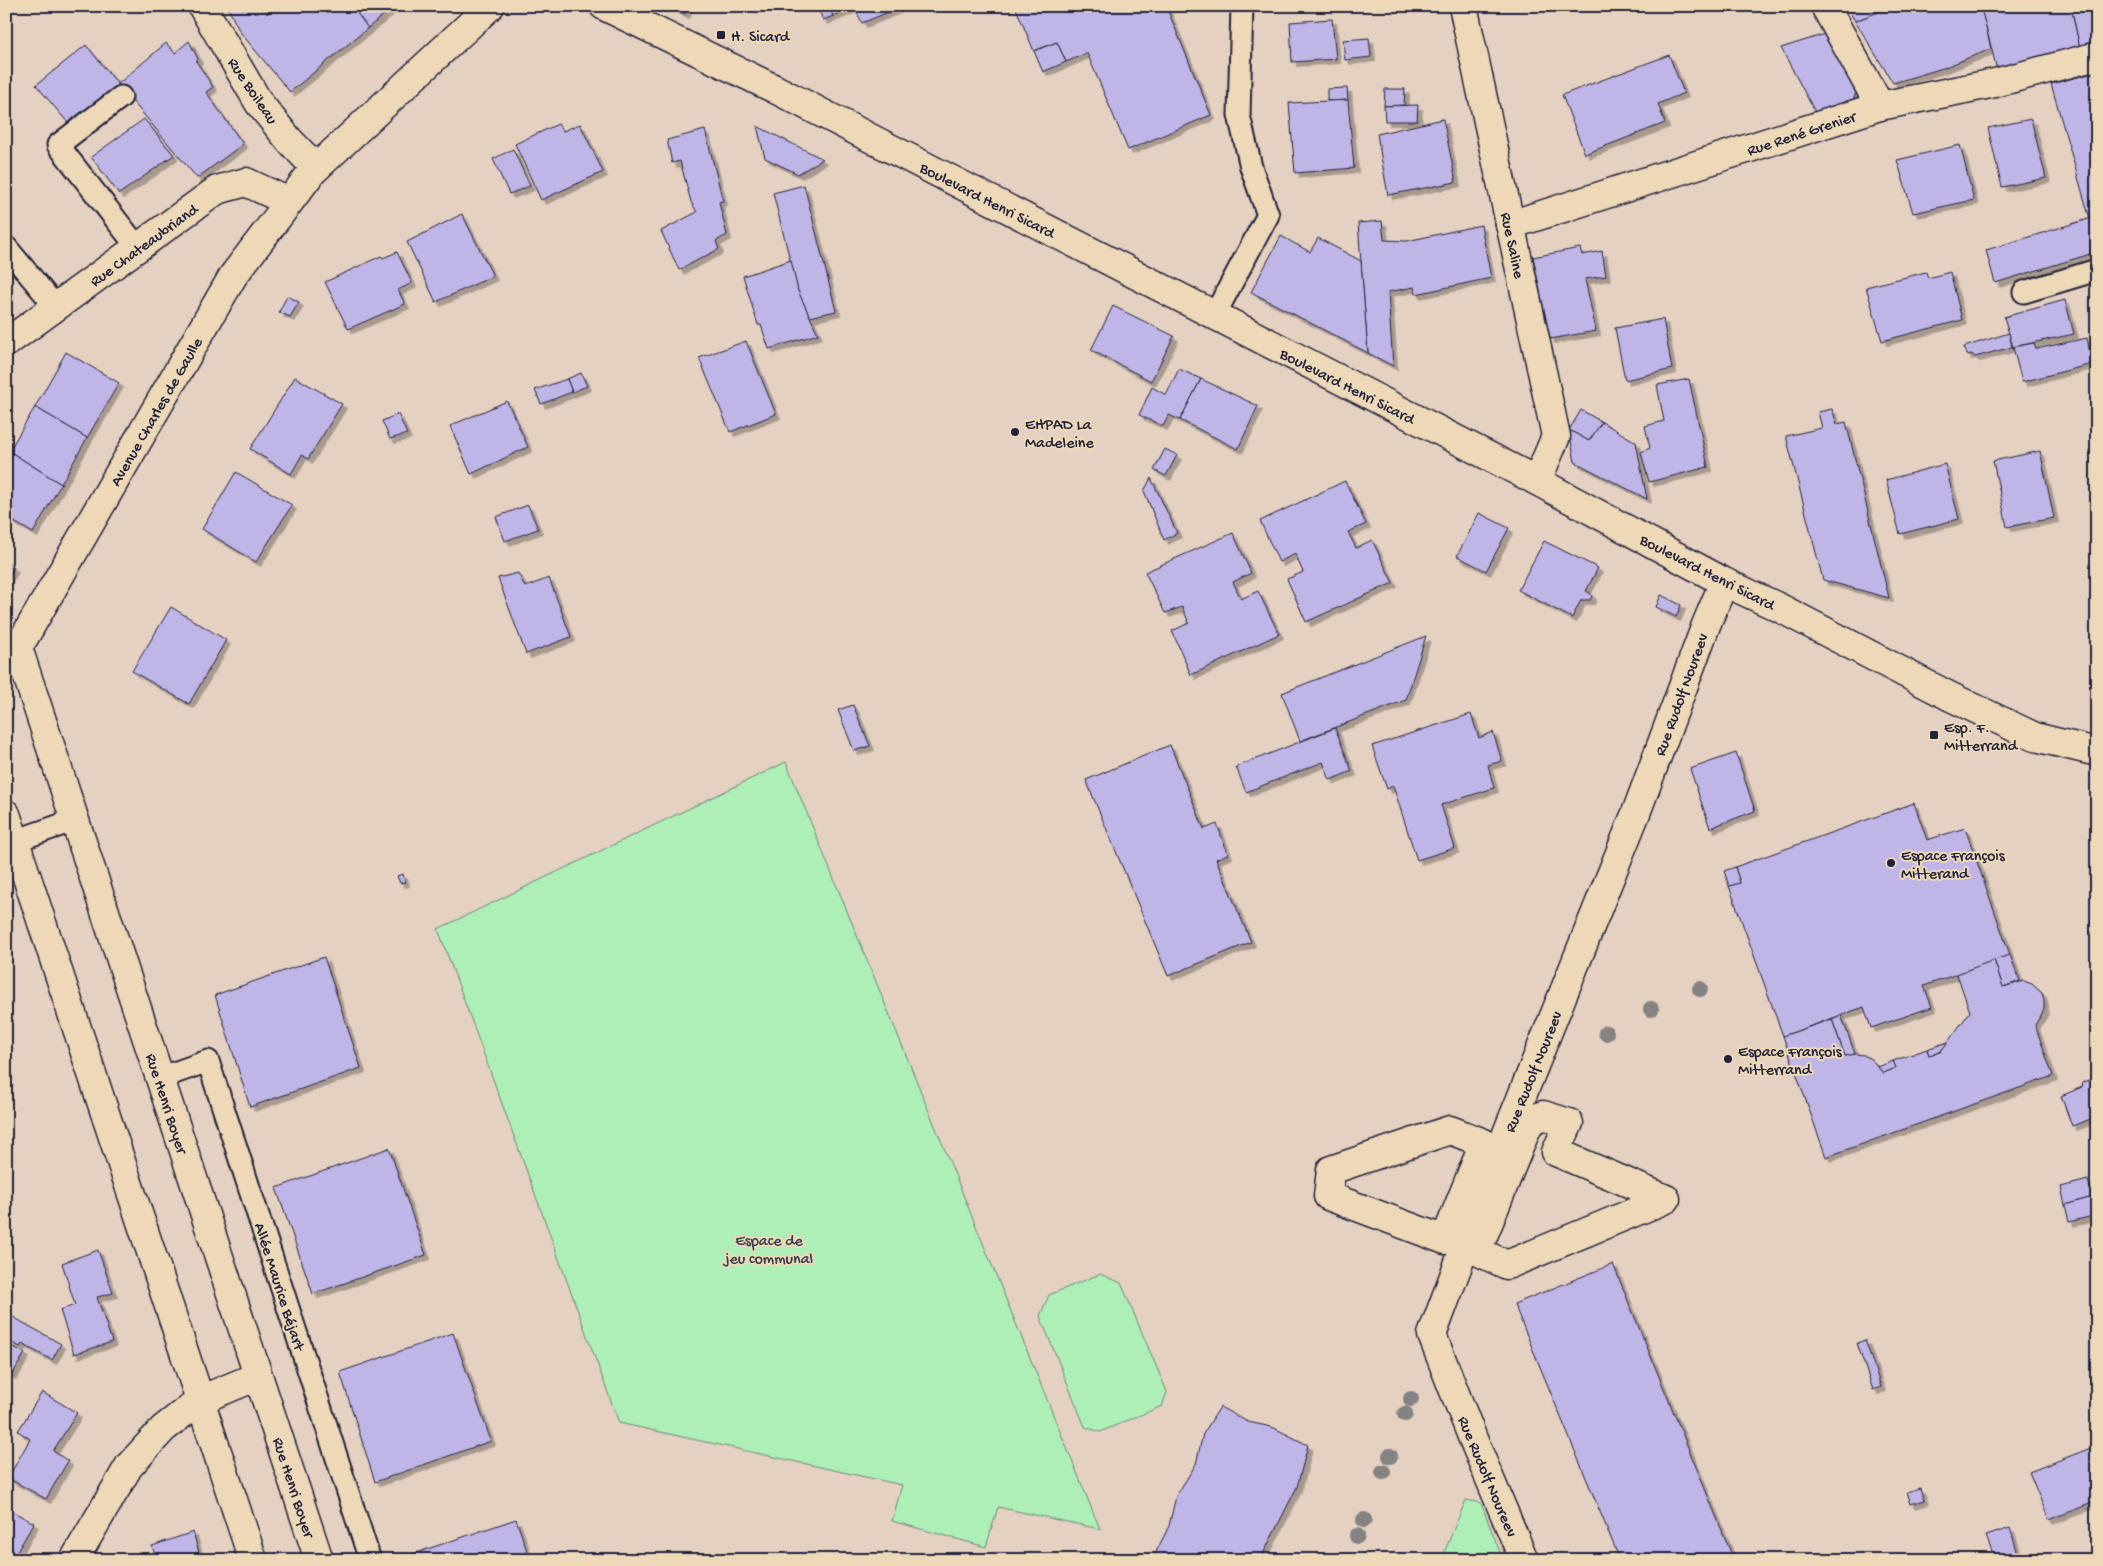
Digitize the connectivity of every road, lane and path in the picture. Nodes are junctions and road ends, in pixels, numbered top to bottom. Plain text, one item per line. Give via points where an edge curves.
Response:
1 (202, 6) edge
2 (490, 6) edge
3 (604, 6) edge
4 (1242, 6) edge
5 (1463, 6) edge
6 (1825, 6) edge
7 (2097, 56) edge
8 (121, 97) dead end
9 (1880, 106) junction
10 (316, 168) junction
11 (289, 202) junction
12 (1510, 225) junction
13 (6, 246) edge
14 (138, 248) junction
15 (2097, 270) edge
16 (2024, 292) dead end
17 (56, 307) junction
18 (1214, 316) junction
19 (6, 343) edge
20 (1537, 481) junction
21 (1724, 582) junction
22 (12, 654) edge
23 (2097, 752) edge
24 (6, 814) edge
25 (75, 820) junction
26 (11, 842) edge
27 (160, 1078) junction
28 (1328, 1196) joint
29 (1477, 1251) joint
30 (258, 1376) junction
31 (200, 1400) junction
32 (74, 1560) edge
33 (253, 1560) edge
34 (319, 1560) edge
35 (370, 1560) edge
36 (1524, 1560) edge

1 - 10 street, Rue Boileau via 259,103
2 - 10 street, Avenue Charles de Gaulle
3 - 18 street, Boulevard Henri Sicard via 776,89
4 - 18 lane via 1240,115 1251,167 1268,215
5 - 12 street, Rue Saline
6 - 9 street
7 - 9 street, Rue René Grenier via 1995,83
8 - 14 lane via 58,145
9 - 12 street, Rue René Grenier
10 - 11 street, Avenue Charles de Gaulle
11 - 14 street, Rue Chateaubriand via 246,182 218,190
11 - 22 street, Avenue Charles de Gaulle via 233,276
12 - 20 street, Rue Saline via 1556,436
13 - 17 lane
14 - 17 street, Rue Chateaubriand
15 - 16 lane
17 - 19 street, Rue Chateaubriand
18 - 20 street, Boulevard Henri Sicard
20 - 21 street, Boulevard Henri Sicard
21 - 23 street, Boulevard Henri Sicard via 2035,737
21 - 36 street, Rue Rudolf Noureev via 1636,814 1509,1128 1432,1335
22 - 25 street, Rue Henri Boyer
24 - 26 street
25 - 26 lane
25 - 27 street, Rue Henri Boyer
26 - 31 street
27 - 30 street, Rue Henri Boyer
27 - 35 lane, Allée Maurice Béjart via 208,1061
28 - 28 street via 1445,1240 1484,1143 1450,1130 1331,1170
29 - 29 street via 1507,1265 1666,1199 1556,1152 1569,1123 1542,1116 1529,1123
30 - 31 street
30 - 34 street, Rue Henri Boyer
31 - 32 street via 163,1429 129,1466
31 - 33 street

